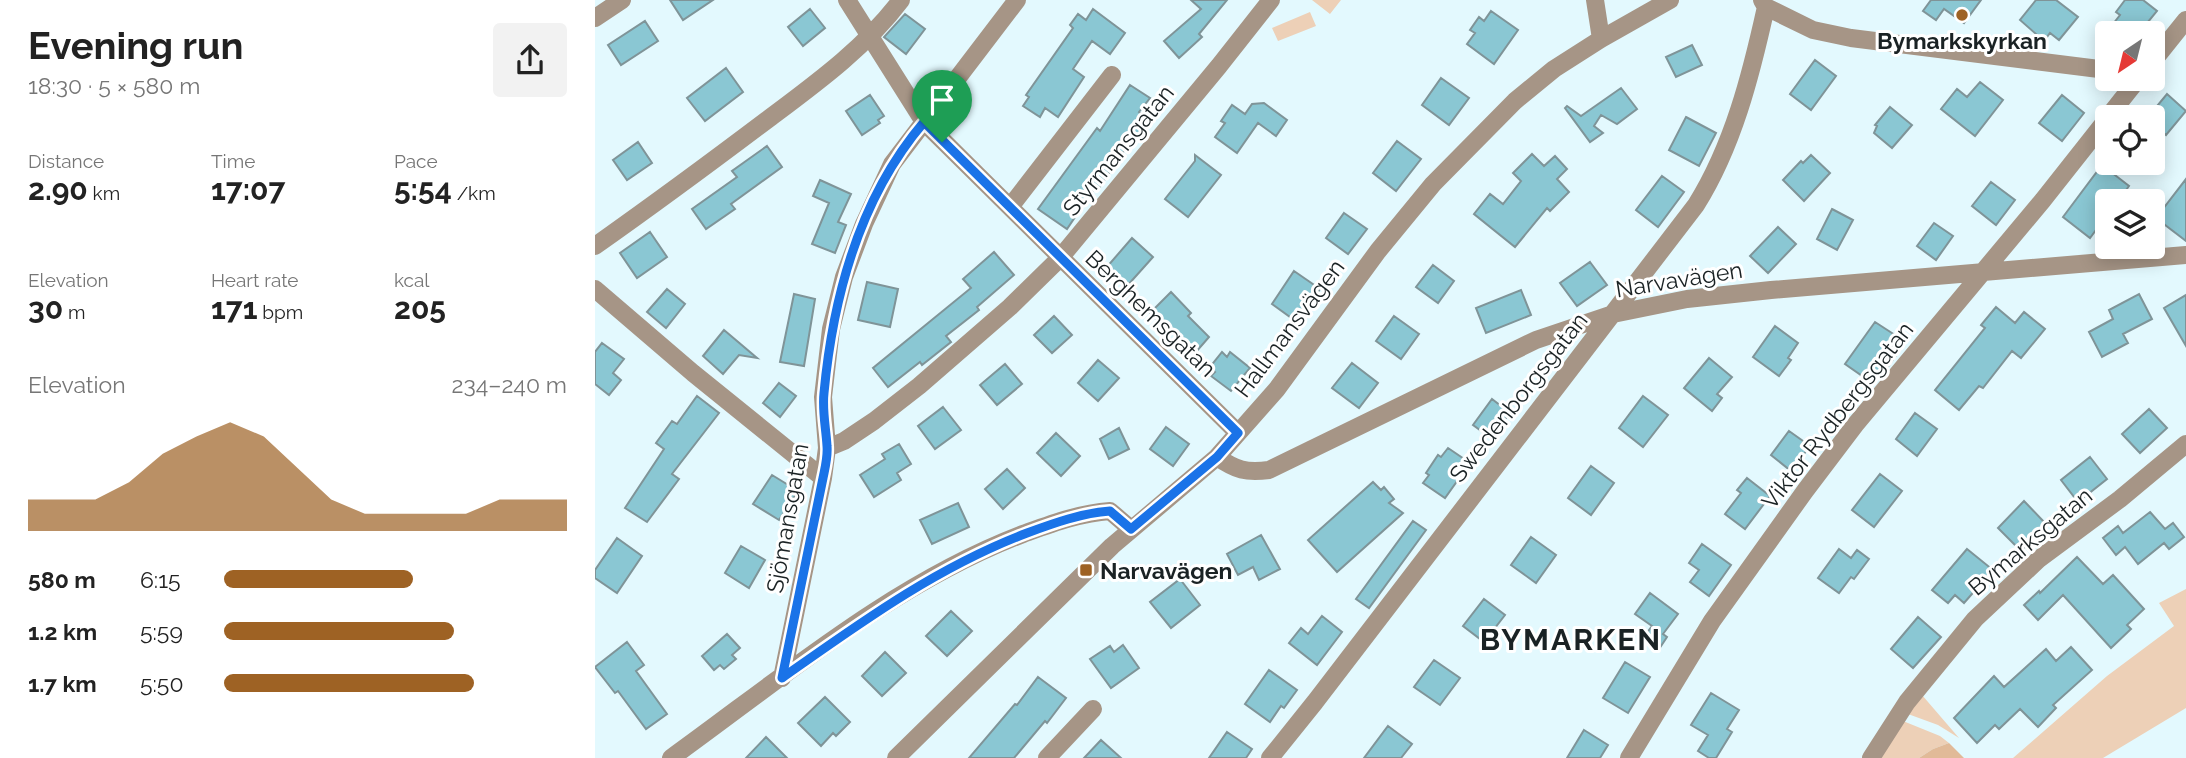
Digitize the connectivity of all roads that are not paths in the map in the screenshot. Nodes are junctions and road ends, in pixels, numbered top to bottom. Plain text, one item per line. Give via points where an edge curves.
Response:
1 (622, 0) edge
2 (847, 0) edge
3 (901, 0) edge
4 (1017, 0) edge
5 (1271, 0) edge
6 (1595, 0) edge
7 (1670, 0) edge
8 (1764, 3) edge
9 (595, 18) edge
10 (2186, 20) edge
11 (871, 37) junction
12 (1601, 39) junction
13 (2165, 46) edge
14 (2095, 68) edge
15 (1112, 75) dead end
16 (2129, 91) edge
17 (2118, 105) edge
18 (924, 122) junction
19 (2095, 134) edge
20 (1010, 207) junction
21 (595, 246) edge
22 (2186, 255) edge
23 (1060, 258) junction
24 (1983, 271) junction
25 (595, 289) edge
26 (1613, 314) junction
27 (1238, 433) junction
28 (2186, 444) edge
29 (827, 448) junction
30 (1217, 457) junction
31 (823, 478) junction
32 (1131, 529) junction
33 (782, 678) junction
34 (1093, 709) dead end
35 (671, 758) edge
36 (895, 758) edge
37 (1047, 758) edge
38 (1270, 758) edge
39 (1629, 758) edge
40 (1871, 758) edge

1 - 9 street
2 - 11 street, Berghemsgatan
3 - 11 street
4 - 18 street, Sjömansgatan
5 - 23 street, Styrmansgatan
6 - 12 street
7 - 12 street, Hallmansvägen
8 - 14 street via 1813,30 1851,38
8 - 26 street, Swedenborgsgatan via 1723,157 1696,205
10 - 13 street
11 - 18 street, Berghemsgatan
11 - 21 street
12 - 27 street, Hallmansvägen via 1514,101 1433,184 1277,389
15 - 20 street
16 - 17 street, Viktor Rydbergsgatan
18 - 20 street, Berghemsgatan
18 - 29 street, Sjömansgatan via 892,164 843,277 823,397
19 - 24 street, Viktor Rydbergsgatan
20 - 23 street, Berghemsgatan
22 - 24 street, Narvavägen
23 - 27 street, Berghemsgatan
23 - 29 street, Styrmansgatan via 919,386 874,421
24 - 26 street, Narvavägen via 1687,299
24 - 39 street, Viktor Rydbergsgatan via 1805,491 1711,621
25 - 31 street
26 - 30 street, Narvavägen via 1536,340 1269,470 1250,472
26 - 38 street, Swedenborgsgatan
27 - 30 street, Hallmansvägen
28 - 40 street, Bymarksgatan via 2039,559 1975,619 1907,702
29 - 31 street, Sjömansgatan
30 - 32 street, Hallmansvägen
31 - 33 street, Sjömansgatan
32 - 33 street via 1110,511 1093,512 985,549 890,602
32 - 36 street, Hallmansvägen
33 - 35 street
34 - 37 street

